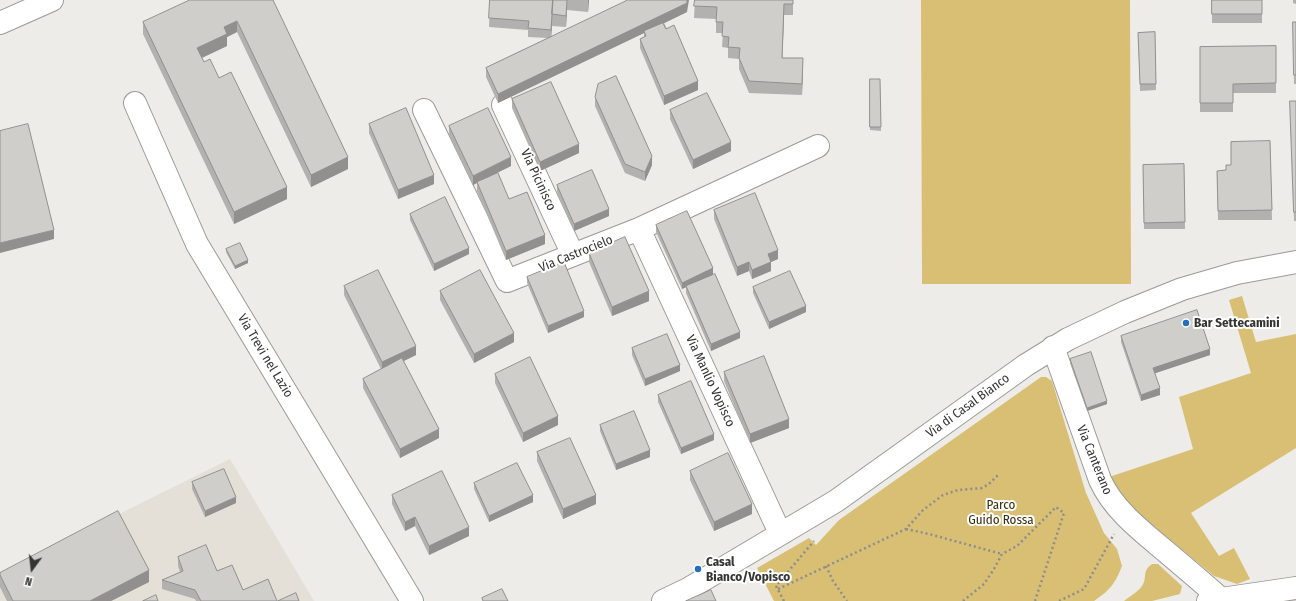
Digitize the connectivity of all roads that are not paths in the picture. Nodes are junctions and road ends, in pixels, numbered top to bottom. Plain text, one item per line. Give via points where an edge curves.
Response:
1 (52, 0) edge
2 (0, 23) edge
3 (135, 103) dead end
4 (502, 105) edge
5 (424, 110) dead end
6 (818, 146) dead end
7 (639, 229) junction
8 (573, 255) junction
9 (1296, 262) edge
10 (1053, 347) junction
11 (780, 533) junction
12 (1296, 588) edge
13 (1214, 600) edge
14 (412, 601) edge
15 (663, 601) edge

1 - 2 street
3 - 14 street, Via Trevi nel Lazio via 197,244
4 - 8 street, Via Picinisco
5 - 8 street, Via Castrocielo via 506,281
6 - 7 street, Via Castrocielo
7 - 8 street, Via Castrocielo
7 - 11 street, Via Manlio Vopisco
9 - 10 street, Via di Casal Bianco via 1237,273 1182,290 1125,312
10 - 11 street, Via di Casal Bianco via 836,501
10 - 13 street, Via Canterano via 1100,480 1112,501
11 - 15 street, Via di Casal Bianco via 688,589
12 - 13 street

